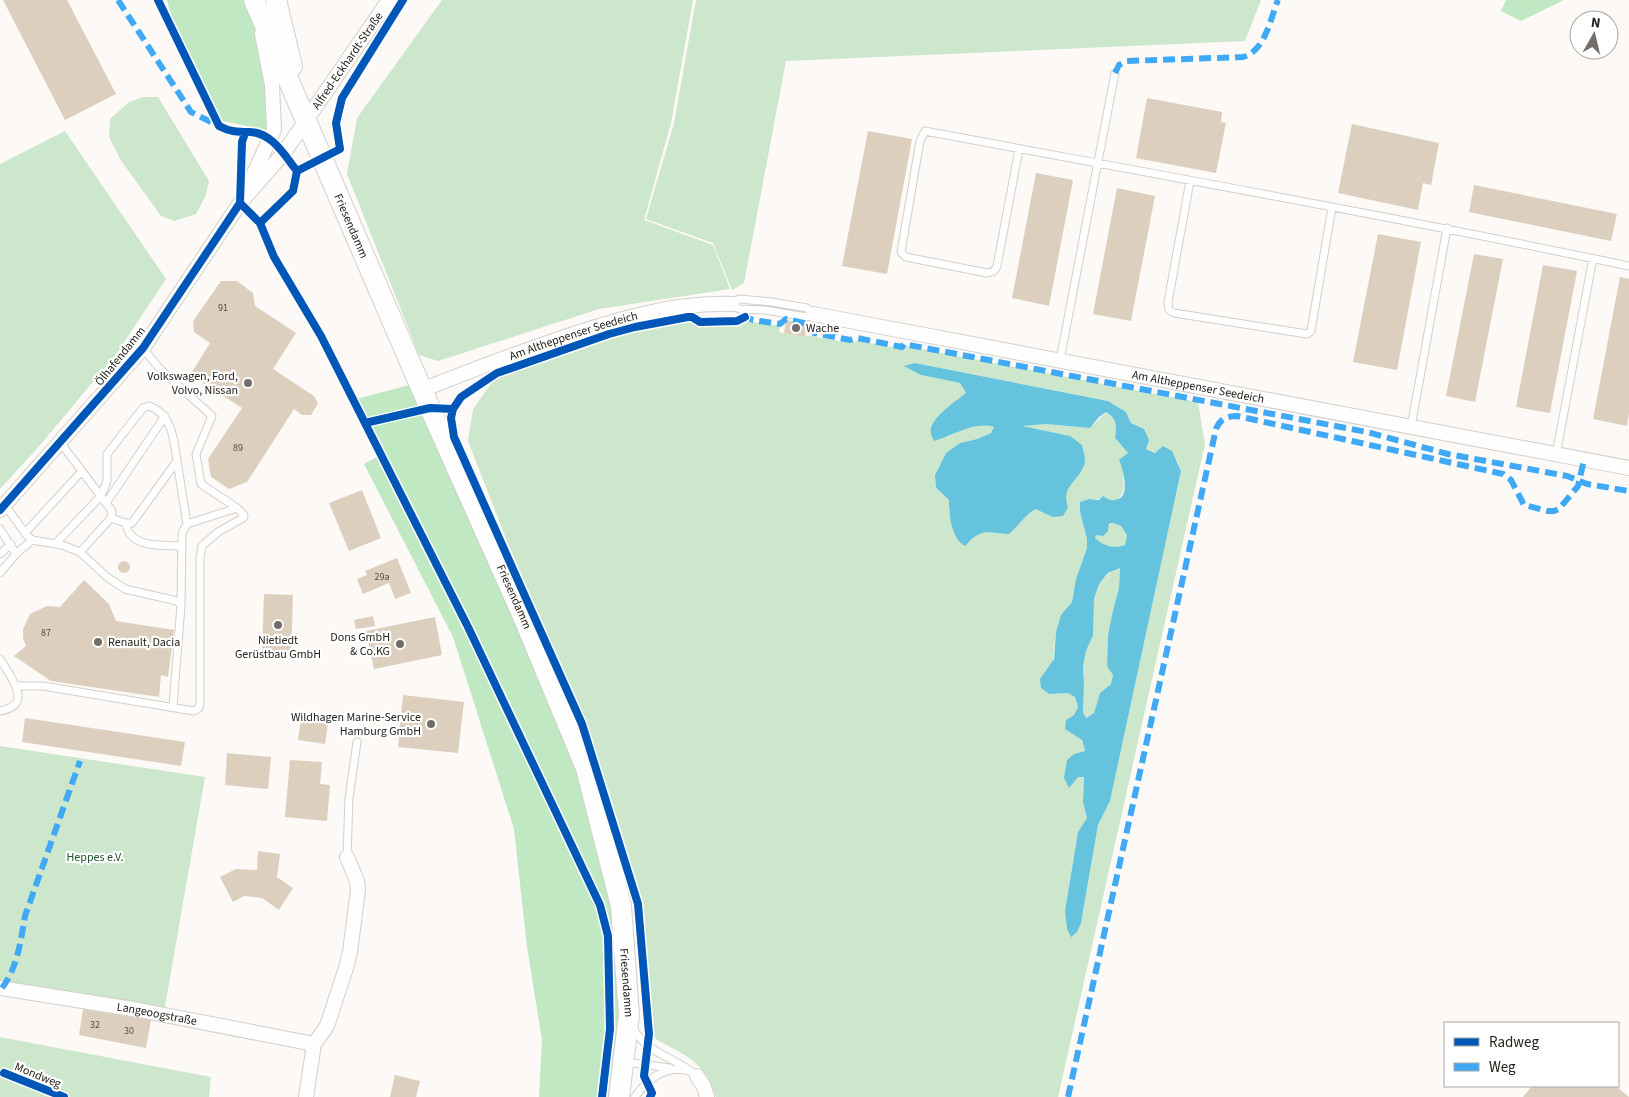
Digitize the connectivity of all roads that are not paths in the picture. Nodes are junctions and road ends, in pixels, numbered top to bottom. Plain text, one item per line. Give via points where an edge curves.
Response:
1 (276, 0) edge
2 (389, 0) edge
3 (256, 5) edge
4 (1115, 73) dead end
5 (305, 121) junction
6 (1019, 149) junction
7 (1097, 164) junction
8 (1190, 181) junction
9 (240, 202) junction
10 (1332, 207) junction
11 (1447, 228) junction
12 (1593, 258) junction
13 (1629, 266) edge
14 (732, 304) joint
15 (813, 314) joint
16 (143, 348) junction
17 (1060, 360) junction
18 (422, 390) junction
19 (165, 416) junction
20 (1412, 427) junction
21 (60, 442) junction
22 (1556, 455) junction
23 (178, 461) junction
24 (1629, 468) edge
25 (82, 471) junction
26 (101, 496) junction
27 (106, 503) junction
28 (2, 507) edge
29 (237, 508) junction
30 (111, 518) junction
31 (125, 523) junction
32 (187, 524) junction
33 (0, 529) edge
34 (25, 533) junction
35 (32, 540) junction
36 (11, 544) junction
37 (55, 544) junction
38 (182, 546) junction
39 (80, 552) junction
40 (0, 554) edge
41 (16, 554) junction
42 (0, 573) edge
43 (181, 605) junction
44 (0, 659) edge
45 (17, 686) junction
46 (173, 708) junction
47 (0, 711) edge
48 (357, 742) dead end
49 (347, 857) joint
50 (0, 988) edge
51 (629, 1015) junction
52 (314, 1044) junction
53 (647, 1047) junction
54 (624, 1057) junction
55 (679, 1069) junction
56 (697, 1076) junction
57 (306, 1097) edge
58 (619, 1097) edge
59 (635, 1097) edge
60 (706, 1097) edge

1 - 5 main road, Friesendamm
2 - 5 street, Alfred-Eckhardt-Straße
3 - 5 main road, Friesendamm
3 - 9 street, Friesendamm via 272,85 274,130
4 - 7 lane
5 - 9 street, Ölhafendamm via 283,154
5 - 18 main road, Friesendamm
6 - 6 lane via 998,266 994,271 988,273 906,257 901,252 920,141 925,132
6 - 7 lane
7 - 8 lane
7 - 17 lane
8 - 10 lane
8 - 10 lane via 1168,302 1169,310 1174,313 1307,334 1312,331
9 - 16 street, Ölhafendamm
10 - 11 lane
11 - 12 lane
11 - 20 lane
12 - 13 lane
12 - 22 lane
14 - 15 lane, Am Altheppenser Seedeich via 739,309 806,318
14 - 18 street, Am Altheppenser Seedeich via 688,307 610,322
15 - 17 street, Am Altheppenser Seedeich
16 - 21 street, Ölhafendamm
16 - 29 lane via 158,367 212,416 196,454 202,484
17 - 20 street, Am Altheppenser Seedeich
18 - 51 main road, Friesendamm via 522,614 586,768 622,906
19 - 23 lane
19 - 26 lane via 149,406 138,413 107,454 107,481
19 - 27 lane
20 - 22 street, Am Altheppenser Seedeich
21 - 25 lane
21 - 28 street, Ölhafendamm
22 - 24 street, Am Altheppenser Seedeich
23 - 31 lane via 132,523
23 - 32 lane
25 - 26 lane
25 - 34 lane
26 - 27 lane
26 - 37 lane
27 - 30 lane via 112,511
28 - 34 lane
29 - 32 lane
29 - 46 lane via 243,512 243,518 218,532 202,546 200,703 194,711
30 - 31 lane
30 - 39 lane
31 - 38 lane via 130,534 140,541
32 - 38 lane via 182,533
33 - 36 lane
34 - 35 lane
35 - 37 lane
35 - 41 lane
36 - 40 lane
36 - 41 lane
37 - 39 lane
38 - 43 lane
39 - 43 lane via 125,589 177,600
41 - 42 lane
43 - 46 lane
44 - 45 lane
45 - 46 lane via 43,686
45 - 47 lane via 19,694 14,705
48 - 49 lane via 349,798
49 - 52 street via 358,890 350,952 327,1026
50 - 52 street, Langeoogstraße via 139,1010
51 - 53 lane via 637,1035
51 - 54 main road, Friesendamm
52 - 57 street
53 - 54 lane via 632,1044
53 - 56 lane
54 - 55 lane
54 - 58 main road, Friesendamm
55 - 56 lane
55 - 59 lane via 659,1073
56 - 60 street

